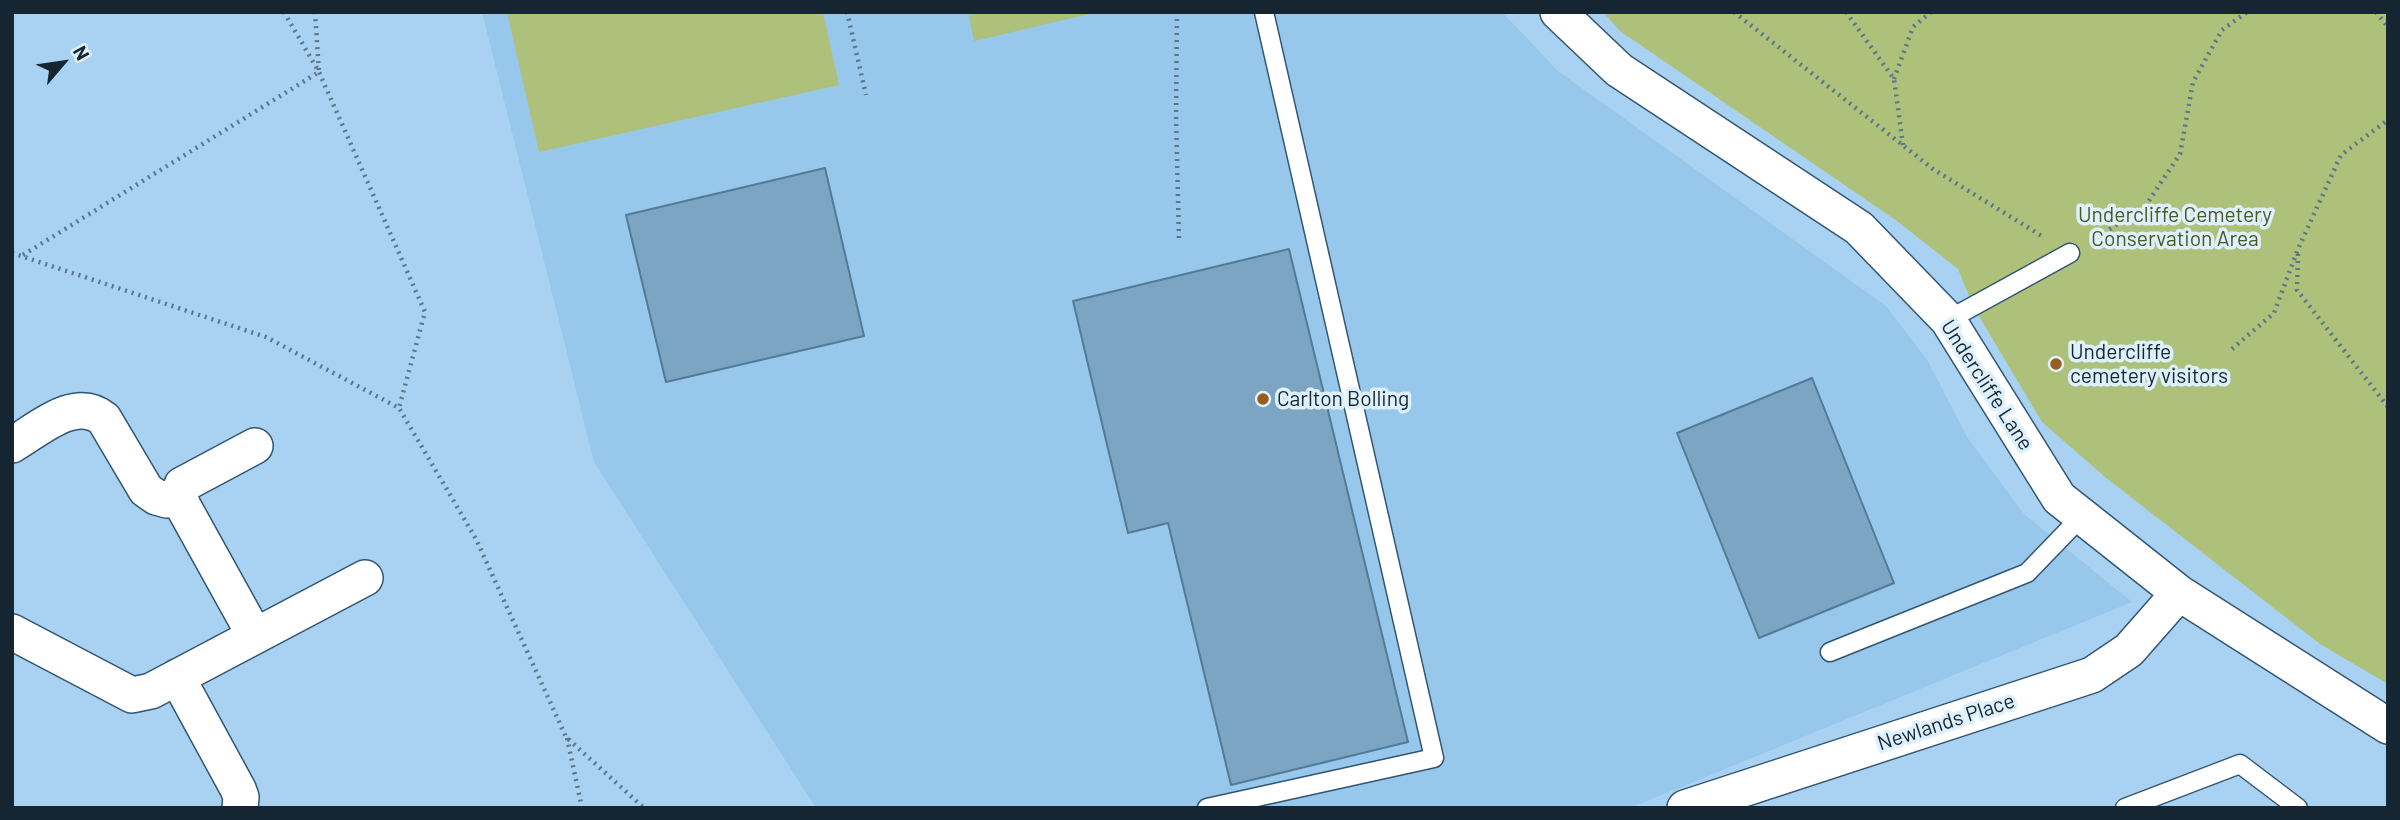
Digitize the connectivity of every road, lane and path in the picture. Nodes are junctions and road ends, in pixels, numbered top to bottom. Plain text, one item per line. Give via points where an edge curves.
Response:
1 (285, 12) edge
2 (315, 12) edge
3 (848, 12) edge
4 (1178, 12) edge
5 (1264, 12) edge
6 (1558, 12) edge
7 (1734, 12) edge
8 (1846, 12) edge
9 (1931, 12) edge
10 (2248, 12) edge
11 (2376, 12) edge
12 (2388, 27) edge
13 (319, 72) junction
14 (1894, 79) junction
15 (866, 95) dead end
16 (2388, 120) edge
17 (1903, 145) junction
18 (1179, 240) dead end
19 (2298, 249) junction
20 (12, 253) edge
21 (2070, 253) junction
22 (23, 255) junction
23 (1948, 320) junction
24 (2232, 349) dead end
25 (2388, 407) edge
26 (399, 408) junction
27 (12, 445) edge
28 (255, 446) dead end
29 (178, 494) junction
30 (2082, 516) junction
31 (365, 578) dead end
32 (2179, 593) junction
33 (12, 632) edge
34 (255, 636) junction
35 (1830, 652) dead end
36 (177, 677) junction
37 (2388, 726) edge
38 (566, 737) junction
39 (240, 808) edge
40 (582, 808) edge
41 (644, 808) edge
42 (1208, 808) edge
43 (1685, 808) edge
44 (2125, 808) edge
45 (2298, 808) edge

1 - 13 path
2 - 13 path
3 - 15 path
4 - 18 path
5 - 42 lane via 1434,758
6 - 23 street, Undercliffe Lane via 1619,70 1859,228
7 - 17 path
8 - 14 path
9 - 14 path via 1913,27
10 - 21 path via 2222,30 2193,82 2180,154 2146,205
11 - 12 path
13 - 22 path
13 - 26 path via 425,312
14 - 17 path
16 - 19 path via 2341,155
17 - 21 path via 1933,169
19 - 24 path via 2274,313
19 - 25 path via 2297,290
20 - 22 path
21 - 23 lane
22 - 26 path via 267,337
23 - 30 street, Undercliffe Lane via 2059,498
26 - 38 path via 476,539
27 - 29 street via 69,411 96,413 146,490 167,500
28 - 29 street via 182,485
29 - 34 street
30 - 32 street, Undercliffe Lane
30 - 35 lane via 2026,573
31 - 34 street
32 - 37 street, Undercliffe Lane
32 - 43 street, Newlands Place via 2129,650 2092,675
33 - 36 street via 132,695 152,691
34 - 36 street
36 - 39 street via 238,789
38 - 40 path
38 - 41 path
44 - 45 lane via 2240,764

